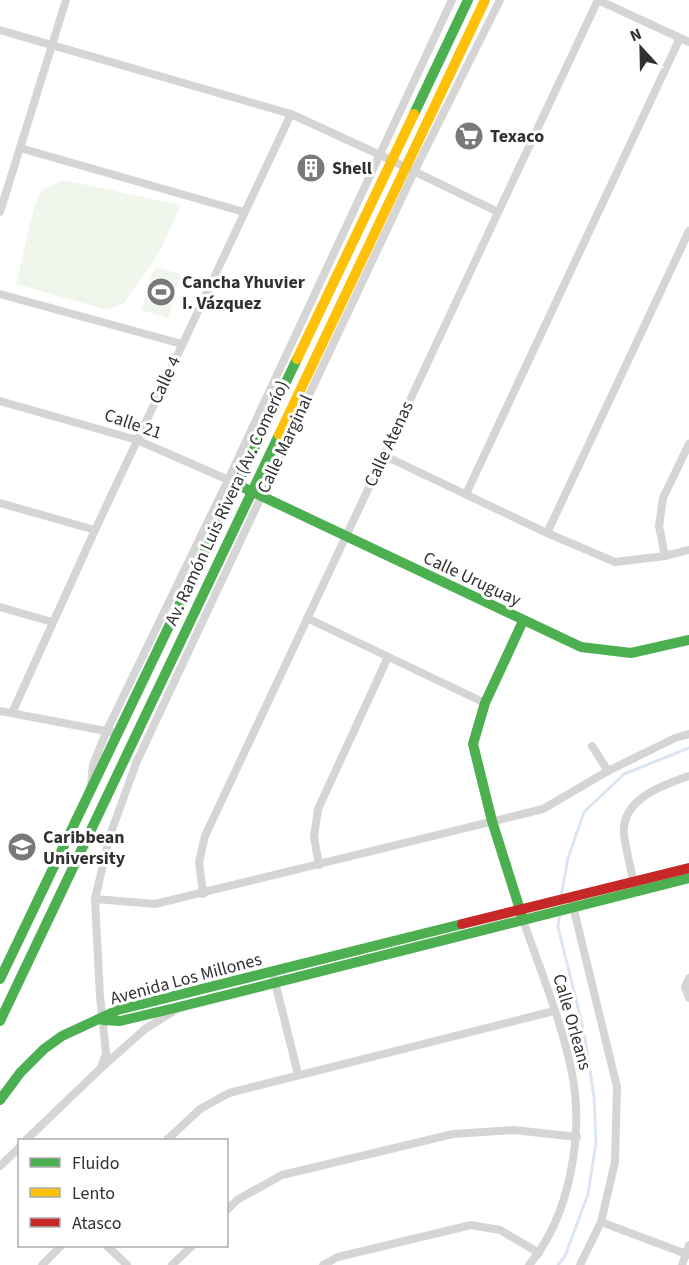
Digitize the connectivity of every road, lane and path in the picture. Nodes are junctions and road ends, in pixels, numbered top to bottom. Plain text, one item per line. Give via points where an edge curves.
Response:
1 (66, 0) edge
2 (452, 0) edge
3 (468, 0) edge
4 (485, 0) edge
5 (500, 0) edge
6 (598, 0) edge
7 (0, 30) edge
8 (680, 38) junction
9 (689, 42) edge
10 (51, 45) junction
11 (291, 114) junction
12 (20, 148) junction
13 (386, 158) junction
14 (409, 170) junction
15 (0, 212) edge
16 (244, 212) junction
17 (498, 212) junction
18 (689, 231) edge
19 (0, 294) edge
20 (182, 344) junction
21 (0, 400) edge
22 (137, 440) junction
23 (689, 444) edge
24 (383, 455) junction
25 (233, 482) junction
26 (255, 494) junction
27 (466, 494) junction
28 (0, 503) edge
29 (95, 530) junction
30 (547, 533) junction
31 (345, 537) junction
32 (689, 550) edge
33 (665, 556) junction
34 (0, 607) edge
35 (307, 618) junction
36 (523, 621) junction
37 (52, 622) junction
38 (689, 640) edge
39 (388, 657) junction
40 (484, 703) junction
41 (0, 711) edge
42 (12, 713) junction
43 (106, 730) junction
44 (689, 735) edge
45 (118, 736) junction
46 (592, 746) dead end
47 (608, 771) junction
48 (689, 776) edge
49 (91, 791) junction
50 (492, 821) junction
51 (319, 864) junction
52 (689, 868) edge
53 (689, 878) edge
54 (635, 887) junction
55 (203, 894) junction
56 (95, 899) junction
57 (572, 903) junction
58 (521, 915) junction
59 (274, 977) junction
60 (0, 979) edge
61 (688, 979) edge
62 (689, 998) edge
63 (183, 1006) junction
64 (554, 1011) junction
65 (103, 1020) junction
66 (0, 1021) edge
67 (101, 1068) junction
68 (298, 1074) junction
69 (0, 1100) edge
70 (577, 1137) junction
71 (27, 1139) edge
72 (168, 1139) edge
73 (18, 1149) edge
74 (0, 1166) edge
75 (228, 1209) edge
76 (601, 1222) junction
77 (59, 1247) edge
78 (109, 1247) edge
79 (190, 1247) edge
80 (688, 1252) edge
81 (539, 1253) junction
82 (42, 1265) edge
83 (127, 1265) edge
84 (172, 1265) edge
85 (323, 1265) edge
86 (529, 1265) edge
87 (580, 1265) edge
88 (682, 1265) edge

1 - 10 street
2 - 13 street
3 - 13 main road, Av. Ramón Luis Rivera (Av. Comerío)
4 - 14 main road, Av. Ramón Luis Rivera (Av. Comerío)
5 - 14 street
6 - 8 street
6 - 17 street, Calle Atenas
7 - 10 street
8 - 9 street
8 - 27 street
10 - 11 street
10 - 12 street
11 - 13 street
11 - 16 street, Calle 4
12 - 15 street
12 - 16 street
13 - 14 street
13 - 25 main road, Av. Ramón Luis Rivera (Av. Comerío)
14 - 17 street
14 - 26 main road, Av. Ramón Luis Rivera (Av. Comerío)
16 - 20 street, Calle 4
17 - 24 street, Calle Atenas
18 - 30 street
19 - 20 street
20 - 22 street, Calle 4
21 - 22 street, Calle 21
22 - 25 street, Calle 21
22 - 29 street, Calle 4
23 - 33 street via 663,498 659,526
24 - 27 street
24 - 31 street, Calle Atenas
25 - 26 main road, Calle 21
25 - 43 street, Calle Marginal
25 - 45 main road, Av. Ramón Luis Rivera (Av. Comerío)
26 - 31 main road, Calle Uruguay
26 - 56 street, Calle Marginal via 136,761 110,836
26 - 66 main road, Av. Ramón Luis Rivera (Av. Comerío)
27 - 30 street
28 - 29 street
29 - 37 street, Calle 4
30 - 33 street via 615,562
31 - 35 street, Calle Atenas
31 - 36 main road, Calle Uruguay
32 - 33 street
34 - 37 street
35 - 39 street
35 - 55 street, Calle Atenas via 205,836 199,862
36 - 38 main road, Calle Uruguay via 581,647 621,652
36 - 40 main road, Calle Orleans
37 - 42 street, Calle 4
39 - 40 street
39 - 51 street via 318,808 314,837
40 - 50 main road, Calle Orleans via 474,744
41 - 42 street
42 - 43 street
43 - 45 street
43 - 49 street, Calle Marginal via 93,765
44 - 47 street
45 - 49 main road, Av. Ramón Luis Rivera (Av. Comerío)
46 - 47 street
47 - 50 street via 543,809
48 - 54 street via 644,795 630,811 624,831
49 - 60 main road, Av. Ramón Luis Rivera (Av. Comerío)
50 - 51 street
50 - 58 main road, Calle Orleans
51 - 55 street
52 - 54 main road, Avenida Los Millones
53 - 54 main road, Avenida Los Millones
54 - 57 main road, Avenida Los Millones
55 - 56 street via 155,904
56 - 65 street, Calle Marginal
57 - 58 main road, Avenida Los Millones
57 - 76 street via 616,1087 615,1162
58 - 59 main road, Avenida Los Millones
58 - 64 street, Calle Orleans
59 - 63 main road, Avenida Los Millones
59 - 65 main road, Avenida Los Millones via 118,1010
59 - 68 street
61 - 62 street
63 - 65 main road, Avenida Los Millones via 120,1021
63 - 67 street via 145,1029
64 - 68 street
64 - 70 street, Calle Orleans via 572,1074
65 - 67 street, Calle Marginal via 106,1053
65 - 69 main road via 62,1036 48,1046
67 - 71 street
68 - 72 street via 229,1093 200,1109
70 - 75 street via 514,1130 453,1134 282,1175
70 - 81 street, Calle Orleans via 565,1200
73 - 74 street
76 - 80 street
76 - 87 street
77 - 82 street
78 - 83 street
79 - 84 street
80 - 88 street
81 - 85 street via 500,1230 471,1225 338,1257
81 - 86 street, Calle Orleans

